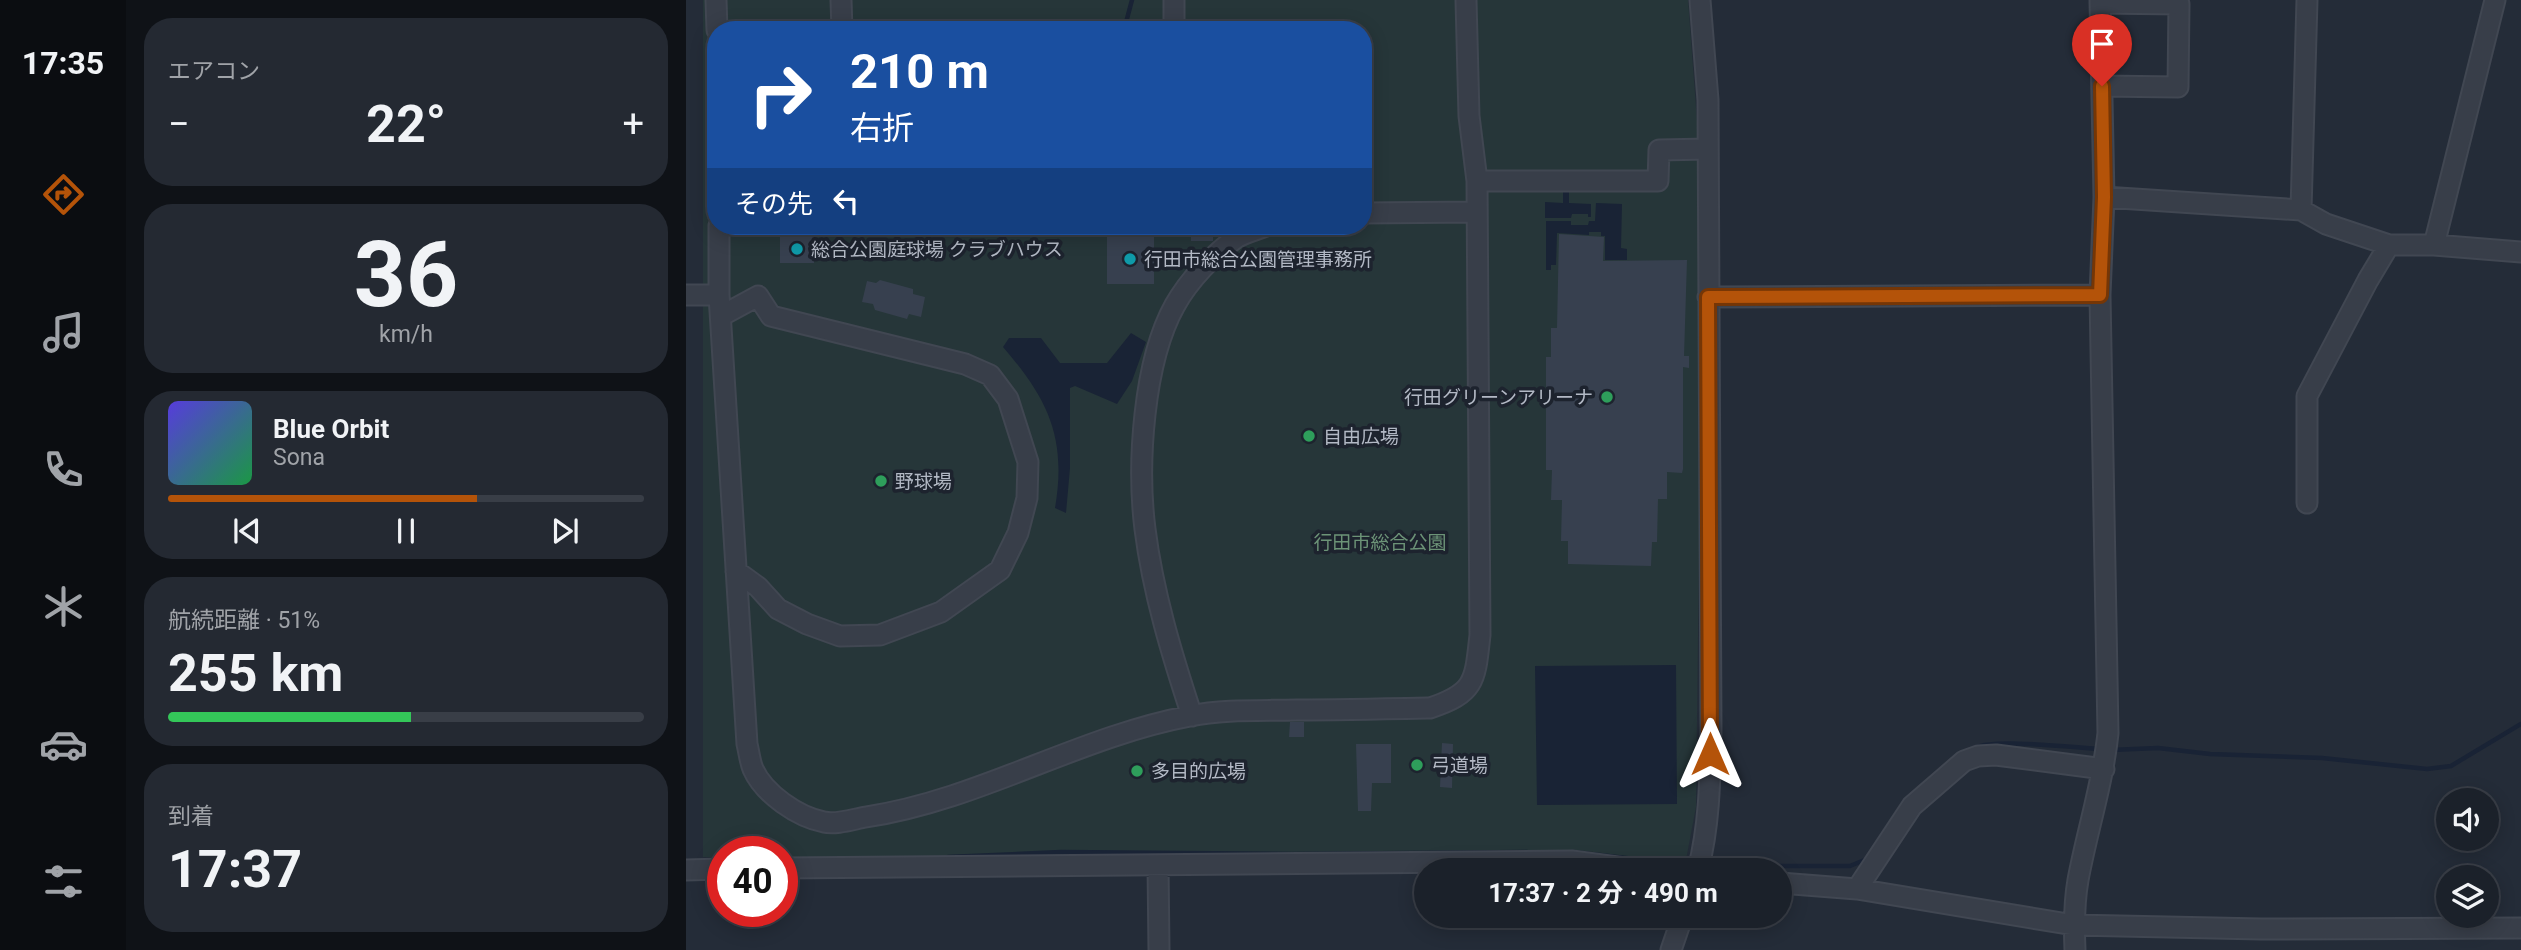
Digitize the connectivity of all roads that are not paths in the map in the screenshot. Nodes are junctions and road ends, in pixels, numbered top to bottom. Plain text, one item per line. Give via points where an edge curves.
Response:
1 (716, 0) edge
2 (841, 0) edge
3 (1174, 0) edge
4 (1466, 0) edge
5 (1700, 0) edge
6 (2307, 0) edge
7 (2495, 0) edge
8 (2100, 2) edge
9 (717, 21) edge
10 (842, 21) edge
11 (1174, 21) edge
12 (2102, 86) junction
13 (1708, 149) junction
14 (1477, 181) junction
15 (2104, 197) junction
16 (2301, 210) junction
17 (1476, 212) junction
18 (1372, 213) edge
19 (719, 235) edge
20 (1242, 235) edge
21 (2389, 245) junction
22 (2434, 245) junction
23 (2521, 252) edge
24 (686, 295) edge
25 (719, 295) junction
26 (2100, 295) junction
27 (1708, 297) junction
28 (721, 316) junction
29 (2307, 503) dead end
30 (736, 571) junction
31 (1192, 716) junction
32 (2104, 769) junction
33 (1701, 858) edge
34 (1414, 863) edge
35 (1158, 866) junction
36 (798, 868) edge
37 (707, 869) edge
38 (686, 870) edge
39 (1792, 884) edge
40 (1857, 889) junction
41 (2074, 925) junction
42 (1679, 928) edge
43 (2521, 928) edge
44 (1158, 950) edge
45 (1671, 950) edge
46 (2075, 950) edge

1 - 9 street
2 - 10 street
3 - 11 street
4 - 14 street via 1469,116
5 - 13 street
6 - 16 street
7 - 22 street
8 - 12 street
8 - 12 street via 2179,4 2178,87
12 - 15 street
13 - 14 street via 1660,149 1658,181
13 - 27 street
14 - 17 street
15 - 16 street
15 - 26 street
16 - 21 street via 2326,224
17 - 18 street
17 - 31 street via 1480,635 1476,674 1468,689 1430,708 1233,711
19 - 25 street
20 - 31 street via 1202,268 1175,305 1159,344 1149,391 1142,463 1145,529 1166,629
21 - 22 street
21 - 29 street via 2307,396
22 - 23 street
24 - 25 street
25 - 28 street
26 - 27 street
26 - 32 street via 2109,733
27 - 33 street via 1710,780
28 - 30 street
28 - 30 street via 758,296 771,316 965,364 990,375 1008,399 1028,462 1027,498 1018,533 1000,570 942,612 880,635 840,636 778,609
30 - 31 street via 747,744 753,770 771,794 825,823 934,803 1068,752
32 - 40 street via 1996,755 1964,761 1912,806
32 - 41 street via 2077,882
34 - 35 street
35 - 36 street
35 - 44 street
37 - 38 street
39 - 40 street
40 - 41 street
41 - 43 street
41 - 46 street
42 - 45 street

